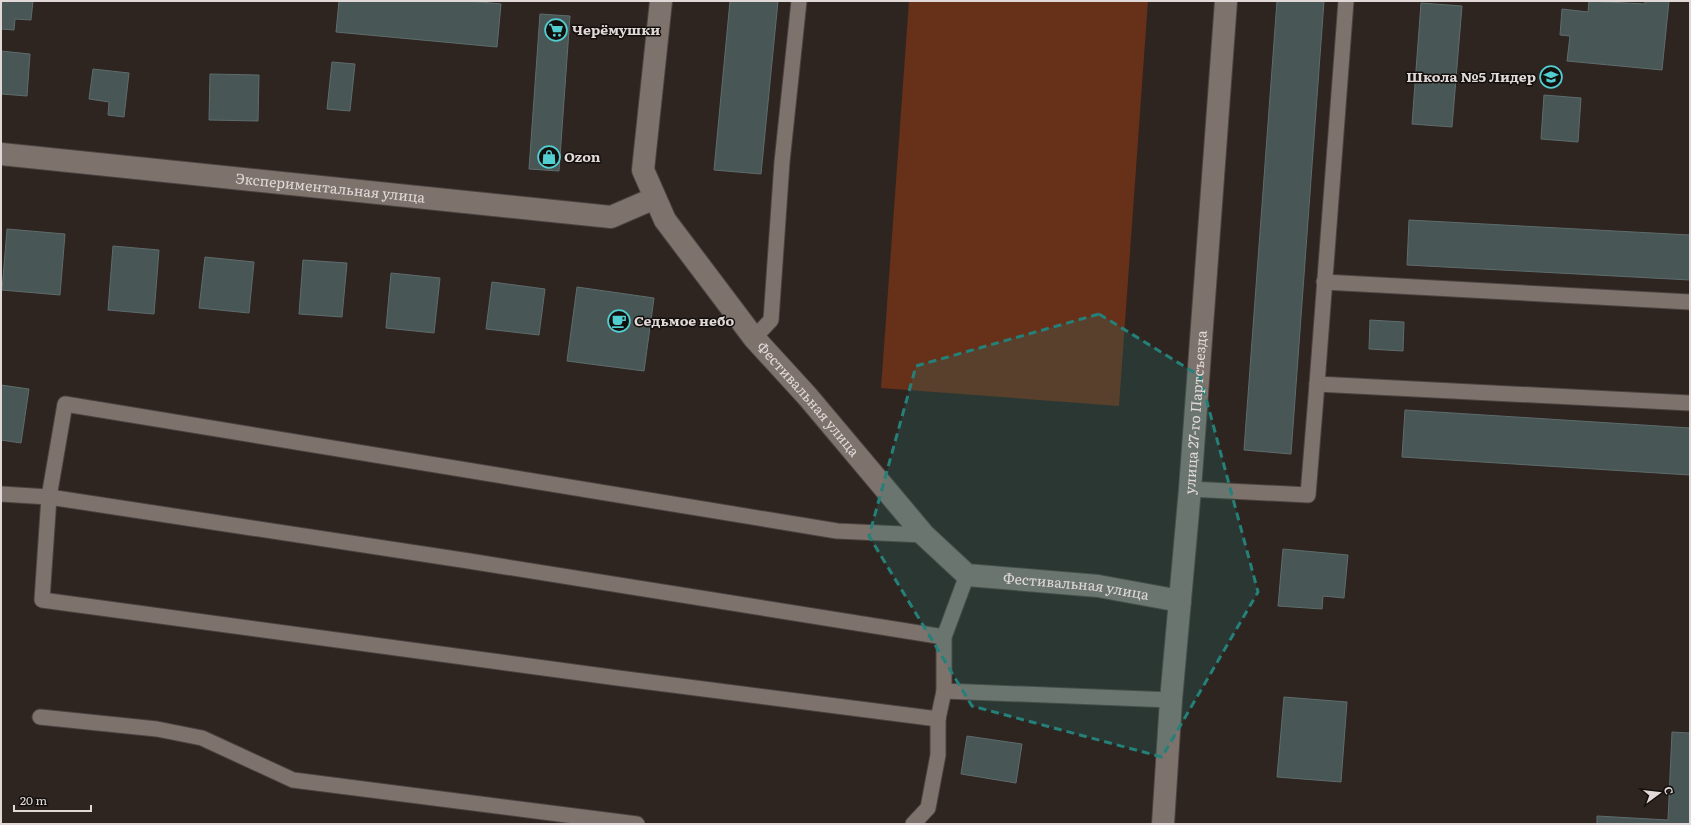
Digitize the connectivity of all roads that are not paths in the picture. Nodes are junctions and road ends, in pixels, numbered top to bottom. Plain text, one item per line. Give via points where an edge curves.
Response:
1 (660, 1) edge
2 (799, 1) edge
3 (1226, 1) edge
4 (1346, 1) edge
5 (1, 154) edge
6 (655, 198) junction
7 (1324, 282) junction
8 (1690, 302) edge
9 (754, 338) junction
10 (1317, 384) junction
11 (1690, 403) edge
12 (1190, 490) junction
13 (1, 494) edge
14 (49, 497) junction
15 (924, 535) junction
16 (967, 576) junction
17 (1180, 601) junction
18 (944, 637) junction
19 (944, 691) junction
20 (1171, 700) junction
21 (40, 717) dead end
22 (938, 719) junction
23 (637, 824) edge
24 (914, 824) edge
25 (1162, 824) edge

1 - 6 street, Фестивальная улица via 643,170
2 - 9 lane via 782,162 772,320
3 - 12 street, улица 27-го Партсъезда
4 - 7 lane
5 - 6 street, Экспериментальная улица via 611,217
6 - 9 street, Фестивальная улица via 665,220
7 - 8 lane
7 - 10 lane
9 - 15 street, Фестивальная улица via 808,397
10 - 11 lane
10 - 12 lane via 1308,495
12 - 17 street, улица 27-го Партсъезда
13 - 14 lane
14 - 15 lane via 65,404 837,531
14 - 18 lane
14 - 22 lane via 42,600
15 - 16 street, Фестивальная улица
16 - 17 street, Фестивальная улица via 1098,586
16 - 18 lane
17 - 20 street, улица 27-го Партсъезда
18 - 19 lane
19 - 20 lane
19 - 22 lane
20 - 25 street, улица 27-го Партсъезда
21 - 23 lane via 157,729 202,738 293,780
22 - 24 lane via 938,755 928,808

